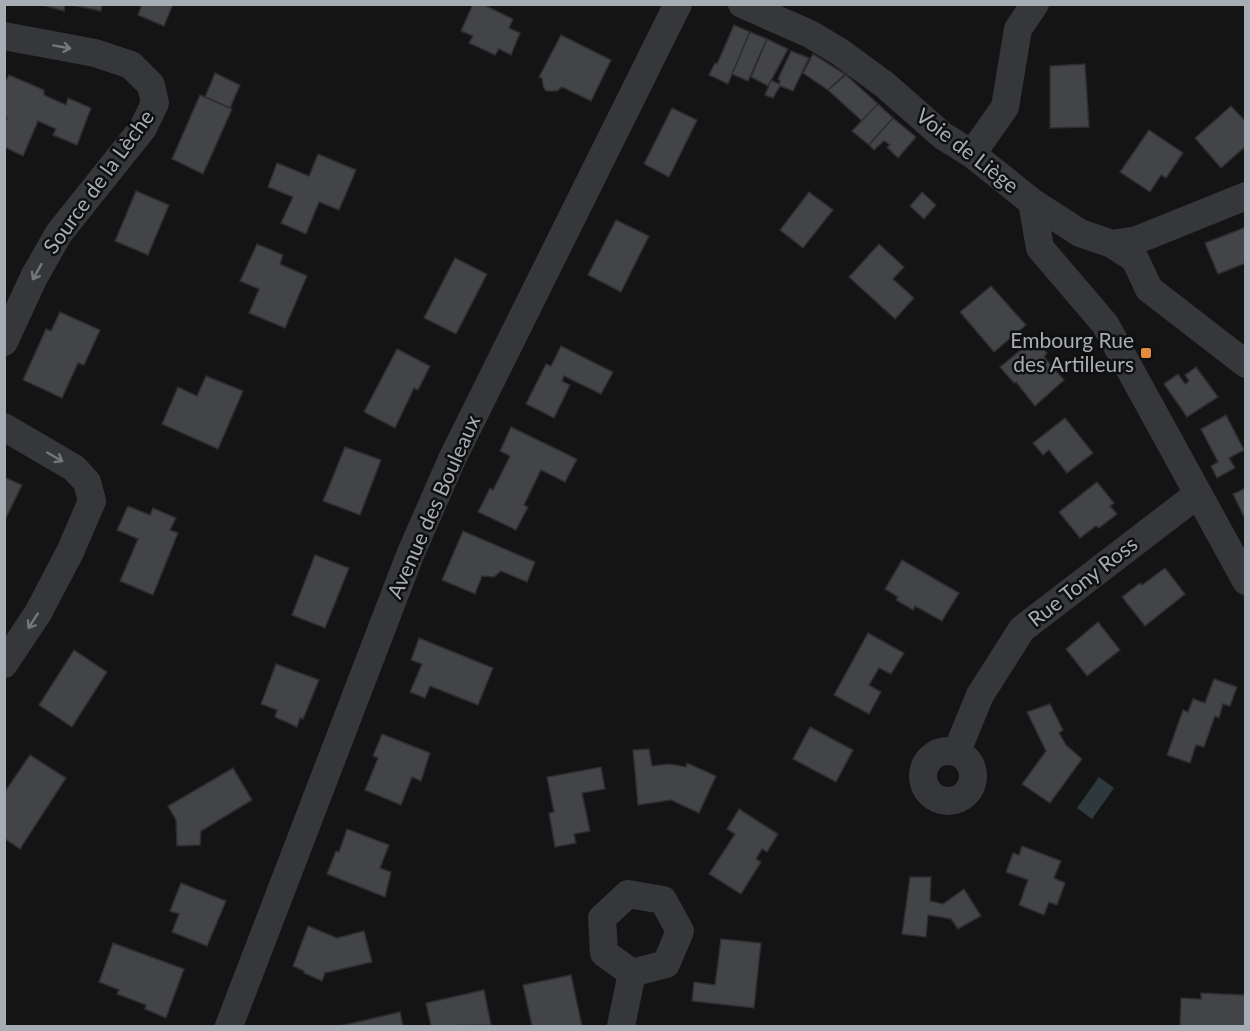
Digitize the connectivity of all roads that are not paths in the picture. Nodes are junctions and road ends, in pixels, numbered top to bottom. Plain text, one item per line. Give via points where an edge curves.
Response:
1 (678, 4) edge
2 (742, 4) edge
3 (1035, 4) edge
4 (4, 36) edge
5 (972, 154) junction
6 (1245, 196) edge
7 (1032, 202) junction
8 (1112, 244) junction
9 (4, 342) edge
10 (1245, 364) edge
11 (4, 427) edge
12 (1198, 494) junction
13 (1245, 581) edge
14 (4, 664) edge
15 (957, 751) dead end
16 (632, 974) dead end
17 (229, 1026) edge
18 (621, 1026) edge

1 - 17 street, Avenue des Bouleaux via 447,470 410,555
2 - 5 street, Voie de Liège via 840,52 943,136
3 - 5 street via 1018,29 1005,107
4 -> 9 street, Source de la Lèche via 95,53 131,65 151,84 155,104 144,128 59,233
5 - 7 street, Voie de Liège
6 - 8 street via 1137,240
7 - 8 street via 1080,233
7 - 12 street, Voie de Liège via 1040,248 1105,324
8 - 10 street via 1135,259 1149,289
11 -> 14 street via 74,468 87,482 92,501 38,614
12 - 13 street, Voie de Liège
12 - 15 street, Rue Tony Ross via 1022,629 981,695
16 - 18 street

